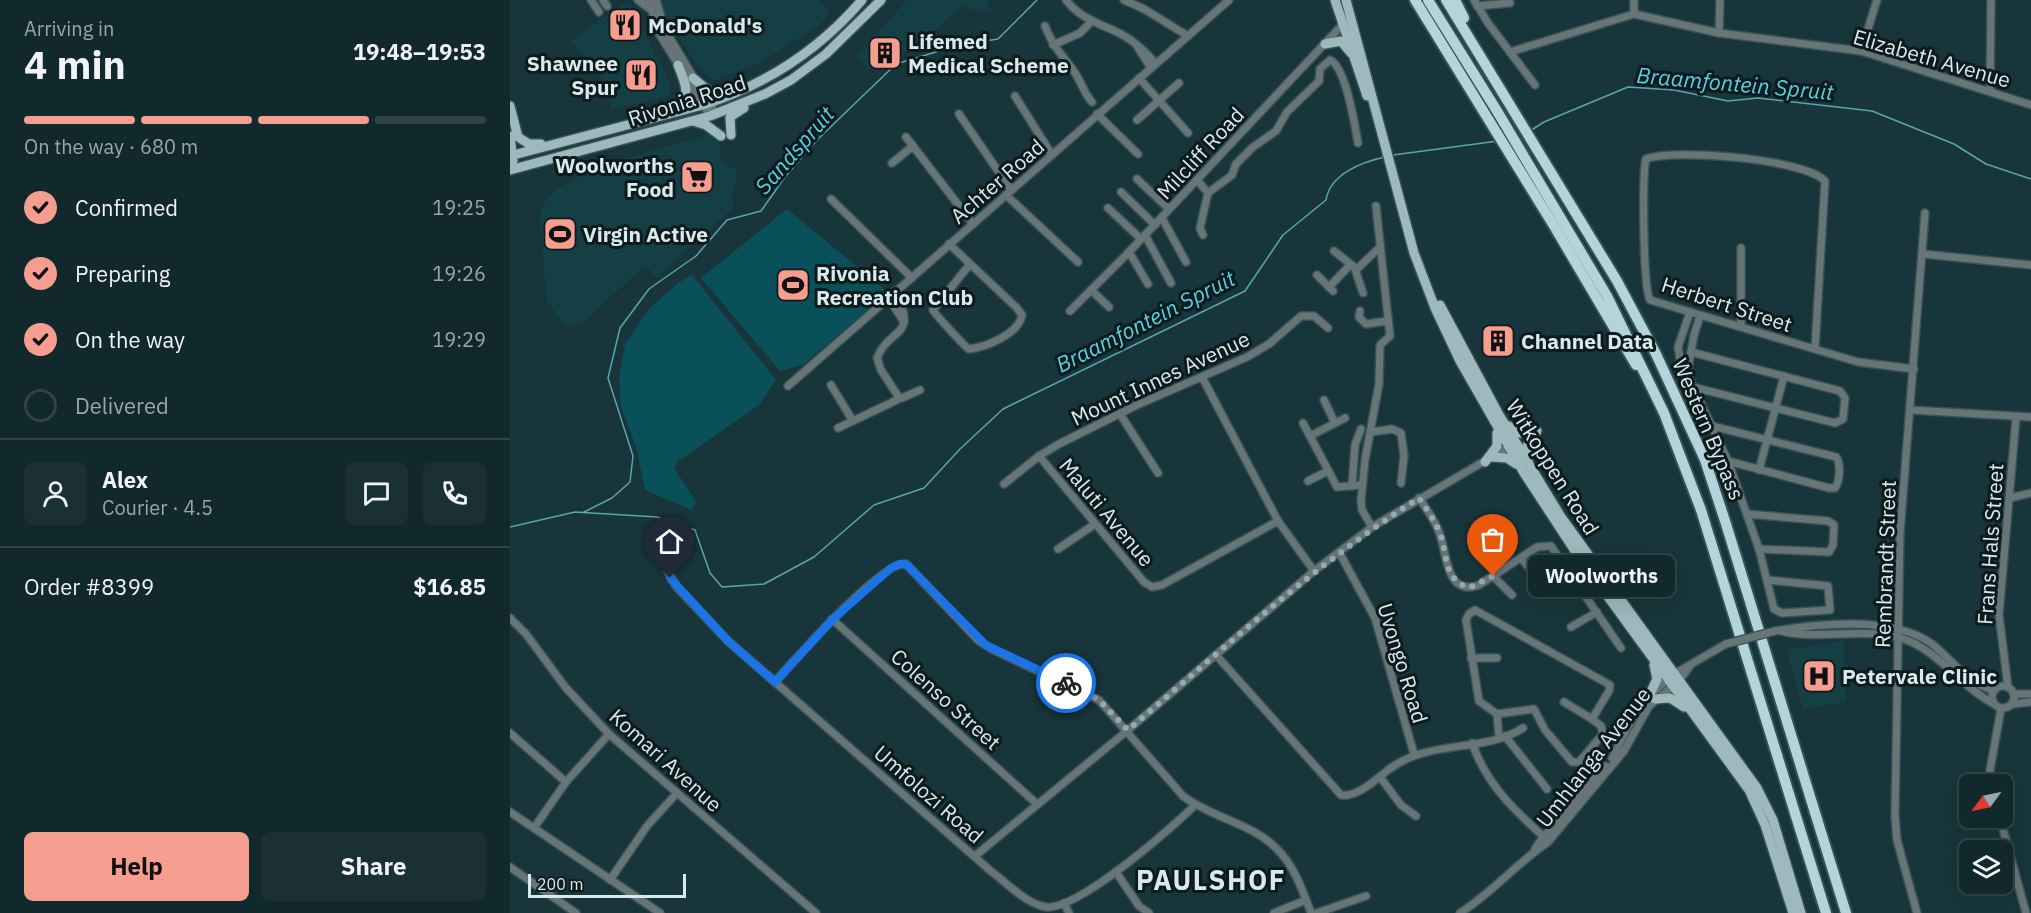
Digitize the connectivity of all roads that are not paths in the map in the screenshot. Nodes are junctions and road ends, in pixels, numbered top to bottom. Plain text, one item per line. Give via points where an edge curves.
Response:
1 (591, 0) edge
2 (638, 0) edge
3 (649, 0) edge
4 (656, 0) edge
5 (881, 0) edge
6 (1066, 0) edge
7 (1124, 0) edge
8 (1228, 0) edge
9 (1335, 0) edge
10 (1346, 0) edge
11 (1415, 0) edge
12 (1428, 0) edge
13 (1446, 0) edge
14 (1455, 0) edge
15 (1634, 0) edge
16 (1720, 0) edge
17 (1877, 0) edge
18 (1991, 0) edge
19 (860, 2) edge
20 (1476, 3) edge
21 (1510, 3) dead end
22 (650, 9) junction
23 (599, 12) dead end
24 (1634, 14) junction
25 (1351, 15) junction
26 (1092, 21) junction
27 (1344, 23) junction
28 (1045, 26) dead end
29 (1719, 33) junction
30 (1188, 36) junction
31 (1325, 44) junction
32 (1053, 45) junction
33 (1862, 51) junction
34 (1510, 52) junction
35 (678, 64) junction
36 (1154, 66) junction
37 (1360, 74) junction
38 (693, 78) junction
39 (1139, 78) junction
40 (1179, 83) dead end
41 (1535, 85) dead end
42 (1990, 91) junction
43 (731, 95) junction
44 (1015, 96) dead end
45 (754, 98) junction
46 (1159, 100) junction
47 (1092, 102) dead end
48 (706, 104) junction
49 (2031, 105) edge
50 (510, 106) edge
51 (1513, 106) junction
52 (959, 114) dead end
53 (1097, 114) junction
54 (713, 115) junction
55 (1137, 120) dead end
56 (693, 121) junction
57 (634, 124) junction
58 (1188, 133) dead end
59 (510, 136) edge
60 (906, 137) dead end
61 (563, 141) junction
62 (1358, 143) dead end
63 (913, 146) junction
64 (1386, 151) junction
65 (1138, 154) dead end
66 (1052, 155) junction
67 (511, 156) edge
68 (892, 163) dead end
69 (512, 170) edge
70 (1137, 179) dead end
71 (1197, 180) junction
72 (1008, 192) junction
73 (1121, 192) dead end
74 (1208, 193) junction
75 (831, 199) dead end
76 (1376, 206) dead end
77 (1108, 208) dead end
78 (1169, 209) junction
79 (1926, 213) dead end
80 (1162, 218) junction
81 (973, 224) junction
82 (1155, 225) junction
83 (1203, 235) dead end
84 (1143, 237) junction
85 (949, 244) junction
86 (1380, 248) junction
87 (1742, 248) dead end
88 (1334, 251) dead end
89 (1130, 252) junction
90 (1923, 254) junction
91 (1078, 262) dead end
92 (1186, 262) dead end
93 (970, 264) junction
94 (2031, 265) edge
95 (1353, 267) junction
96 (1317, 275) dead end
97 (912, 278) junction
98 (1171, 283) dead end
99 (1148, 284) dead end
100 (1091, 290) junction
101 (895, 291) junction
102 (1363, 293) dead end
103 (888, 297) junction
104 (1109, 307) dead end
105 (1070, 311) dead end
106 (1360, 311) dead end
107 (1690, 312) junction
108 (1700, 316) junction
109 (1388, 321) junction
110 (904, 322) junction
111 (1741, 327) junction
112 (1328, 328) dead end
113 (1815, 349) junction
114 (1691, 352) junction
115 (1914, 369) junction
116 (1687, 374) junction
117 (1784, 376) junction
118 (1202, 377) junction
119 (831, 385) dead end
120 (788, 386) dead end
121 (1693, 387) junction
122 (920, 390) dead end
123 (899, 398) junction
124 (1324, 400) dead end
125 (1658, 400) junction
126 (1776, 407) junction
127 (1911, 410) junction
128 (1120, 414) junction
129 (1495, 417) junction
130 (2031, 417) edge
131 (1345, 418) dead end
132 (2016, 418) junction
133 (853, 421) junction
134 (1303, 423) dead end
135 (1335, 423) junction
136 (1712, 426) junction
137 (838, 428) dead end
138 (1361, 429) dead end
139 (1371, 432) junction
140 (1310, 436) junction
141 (1767, 439) junction
142 (1512, 445) junction
143 (1039, 456) junction
144 (1488, 460) junction
145 (1728, 461) junction
146 (1759, 470) junction
147 (1328, 471) junction
148 (1158, 472) dead end
149 (1524, 473) junction
150 (1535, 476) junction
151 (1308, 481) dead end
152 (1401, 483) dead end
153 (1004, 484) dead end
154 (1362, 485) junction
155 (1352, 486) junction
156 (2031, 493) edge
157 (1419, 498) junction
158 (2010, 498) junction
159 (1747, 514) junction
160 (1278, 521) junction
161 (1095, 524) junction
162 (1372, 527) junction
163 (1058, 549) dead end
164 (1759, 549) junction
165 (1339, 552) junction
166 (1521, 558) junction
167 (668, 570) dead end
168 (1314, 571) junction
169 (1535, 575) dead end
170 (1493, 576) junction
171 (1767, 580) junction
172 (1512, 595) dead end
173 (1597, 612) junction
174 (510, 618) edge
175 (832, 620) junction
176 (1570, 627) dead end
177 (1898, 628) junction
178 (1777, 631) junction
179 (1898, 638) junction
180 (1621, 648) dead end
181 (1216, 655) junction
182 (1650, 657) junction
183 (1471, 658) junction
184 (1497, 658) dead end
185 (1673, 680) junction
186 (775, 682) junction
187 (2005, 686) junction
188 (1994, 690) junction
189 (2014, 694) junction
190 (2031, 694) edge
191 (1652, 698) junction
192 (1564, 702) dead end
193 (2031, 702) edge
194 (1994, 704) junction
195 (2013, 704) junction
196 (2001, 709) junction
197 (1497, 714) junction
198 (1592, 719) junction
199 (1523, 728) dead end
200 (1704, 729) junction
201 (1128, 730) junction
202 (510, 733) edge
203 (609, 734) junction
204 (1502, 736) junction
205 (1472, 743) junction
206 (1414, 754) junction
207 (1990, 774) edge
208 (1380, 777) junction
209 (566, 782) junction
210 (1547, 789) dead end
211 (677, 793) junction
212 (1037, 804) junction
213 (1195, 805) junction
214 (510, 812) edge
215 (1416, 816) dead end
216 (534, 828) junction
217 (2003, 828) edge
218 (1546, 839) junction
219 (975, 856) junction
220 (510, 867) edge
221 (1116, 872) junction
222 (610, 880) junction
223 (1366, 896) dead end
224 (1306, 900) junction
225 (1064, 903) junction
226 (576, 913) edge
227 (660, 913) edge
228 (816, 913) edge
229 (1069, 913) edge
230 (1149, 913) edge
231 (1274, 913) edge
232 (1311, 913) edge
233 (1317, 913) edge
234 (1460, 913) edge
235 (1793, 913) edge
236 (1801, 913) edge
237 (1826, 913) edge
238 (1846, 913) edge
239 (1917, 913) edge
240 (2026, 913) edge

1 - 23 street
2 - 22 street
3 - 22 street
4 - 38 street via 665,30
5 - 45 main road, Rivonia Road via 826,54 778,88
6 - 26 street
7 - 30 street
8 - 30 street, Achter Road
9 - 27 main road, Witkoppen Road
10 - 25 main road, Witkoppen Road
11 - 125 highway
12 - 125 highway, Western Bypass via 1607,296
13 - 51 highway, Western Bypass
14 - 51 highway
15 - 24 street
16 - 29 street
17 - 33 street
18 - 42 street
19 - 43 main road, Rivonia Road via 793,62
20 - 21 street
20 - 34 street
22 - 35 street via 654,24
24 - 29 street, Elizabeth Avenue
24 - 34 street
25 - 27 street, Milcliff Road
25 - 64 main road, Witkoppen Road
26 - 32 street via 1080,33
26 - 36 street via 1143,48
27 - 31 street, Milcliff Road
27 - 37 main road, Witkoppen Road
28 - 32 street
29 - 33 street, Elizabeth Avenue
30 - 36 street, Achter Road
31 - 37 main road via 1336,40 1345,43
31 - 71 street, Milcliff Road
32 - 47 street
33 - 42 street, Elizabeth Avenue
34 - 41 street
35 - 48 street
35 - 57 main road via 687,89 683,102
36 - 39 street, Achter Road
37 - 64 main road, Witkoppen Road
38 - 43 main road via 710,92
38 - 48 street
39 - 46 street
39 - 53 street, Achter Road
40 - 46 street
42 - 49 street, Elizabeth Avenue
43 - 48 main road, Rivonia Road
44 - 66 street
45 - 54 main road, Rivonia Road
45 - 56 main road via 730,117 726,135
46 - 55 street
46 - 58 street
48 - 54 street
48 - 57 main road, Rivonia Road
50 - 61 main road via 516,133 525,142 538,145
51 - 238 highway, Western Bypass via 1617,281 1705,460
52 - 72 street
53 - 65 street
53 - 66 street, Achter Road
54 - 56 main road, Rivonia Road
56 - 69 main road, Rivonia Road
57 - 61 main road, Rivonia Road
59 - 67 main road
60 - 63 street
61 - 67 main road, Rivonia Road
62 - 74 street via 1350,104 1336,64 1330,60 1320,69 1318,81 1282,118 1276,131 1253,147 1236,164 1232,175
63 - 68 street
63 - 81 street
64 - 129 main road, Witkoppen Road via 1443,328
66 - 72 street, Achter Road
67 - 69 main road
70 - 78 street
71 - 74 street
71 - 78 street, Milcliff Road
72 - 81 street, Achter Road
72 - 91 street
73 - 82 street
74 - 83 street via 1200,228
75 - 97 street
76 - 86 street
77 - 84 street
78 - 80 street, Milcliff Road
79 - 90 street, Rembrandt Street
80 - 82 street, Milcliff Road
80 - 92 street
81 - 85 street, Achter Road
82 - 84 street, Milcliff Road
84 - 89 street, Milcliff Road
84 - 98 street
85 - 93 street
85 - 97 street, Achter Road
86 - 95 street
86 - 109 street
87 - 111 street
88 - 95 street
89 - 99 street
89 - 100 street, Milcliff Road
90 - 94 street
90 - 115 street, Rembrandt Street
93 - 93 street via 1022,315 1013,330 969,349 933,310
95 - 96 street via 1331,289
95 - 102 street
97 - 101 street, Achter Road
100 - 104 street
100 - 105 street, Milcliff Road
101 - 103 street, Achter Road
101 - 110 street
103 - 110 street
103 - 120 street, Achter Road
106 - 109 street via 1359,317 1366,324
107 - 108 street, Herbert Street
107 - 113 street, Herbert Street via 1652,301 1647,294 1646,159 1747,158 1810,172 1821,177 1826,189
107 - 116 street via 1678,347
108 - 111 street, Herbert Street
108 - 114 street
109 - 139 street via 1390,336 1380,347
110 - 123 street via 901,332 877,358
111 - 113 street, Herbert Street
112 - 118 street, Mount Innes Avenue via 1314,316 1301,316 1259,350
113 - 115 street, Herbert Street via 1858,362
114 - 116 street
114 - 117 street
115 - 127 street, Rembrandt Street
116 - 121 street
117 - 126 street
117 - 126 street via 1842,393 1843,419 1835,423
118 - 128 street, Mount Innes Avenue
118 - 160 street
119 - 133 street
121 - 126 street
121 - 136 street
122 - 123 street
123 - 133 street
124 - 135 street
125 - 237 highway, Western Bypass via 1701,510
126 - 141 street
127 - 132 street
127 - 177 street, Rembrandt Street via 1900,533
128 - 143 street, Mount Innes Avenue
128 - 148 street
129 - 142 main road, Witkoppen Road
129 - 144 main road via 1498,442
129 - 150 main road via 1514,431 1535,432 1526,449
130 - 132 street
131 - 135 street
132 - 158 street, Frans Hals Street
133 - 137 street
134 - 140 street
135 - 140 street
136 - 141 street
136 - 145 street
138 - 155 street via 1355,445
139 - 152 street via 1392,429 1401,433
139 - 154 street
140 - 147 street
141 - 146 street
141 - 146 street via 1836,457 1838,484 1829,488
142 - 144 street
142 - 149 main road, Witkoppen Road
142 - 150 main road, Witkoppen Road
143 - 153 street, Mount Innes Avenue
143 - 161 street, Maluti Avenue
144 - 149 main road via 1510,459
144 - 157 street
145 - 146 street
145 - 159 street
147 - 151 street
147 - 155 street via 1340,489
149 - 182 main road, Witkoppen Road
150 - 185 main road, Witkoppen Road
154 - 155 street
154 - 162 street via 1361,506
156 - 158 street
157 - 162 street
157 - 170 street via 1438,529 1447,568 1454,579 1469,588
158 - 187 street, Frans Hals Street via 1999,615
159 - 164 street
159 - 164 street via 1828,520 1834,525 1829,552
160 - 161 street, Maluti Avenue via 1156,587 1144,582
160 - 168 street
161 - 163 street
162 - 165 street
164 - 171 street
165 - 168 street
165 - 206 street, Uvongo Road via 1376,618
166 - 169 street
166 - 170 street
166 - 173 street via 1541,545 1551,546
167 - 186 street, Umfolozi Road via 671,581 691,603
168 - 181 street
170 - 172 street
171 - 171 street via 1773,606 1779,613 1830,610 1831,591 1826,585
173 - 176 street
173 - 180 street
174 - 203 street, Komari Avenue
175 - 186 street
175 - 201 street via 899,564 906,564 986,645 1090,695
175 - 212 street, Colenso Street
177 - 178 street via 1838,626
177 - 179 street, Rembrandt Street
177 - 188 street via 1926,640 1974,681
178 - 179 street
178 - 185 street, Umhlanga Avenue, bridge via 1726,644
179 - 194 street via 1916,645
179 - 239 street, Rembrandt Street via 1895,829
181 - 201 street
181 - 208 street via 1341,795 1353,794
182 - 185 main road, Witkoppen Road
182 - 191 main road via 1657,679
183 - 184 street
183 - 197 street via 1479,701
183 - 198 street via 1466,620 1475,610 1606,680 1609,690
185 - 191 street, Umhlanga Avenue
185 - 200 main road, Witkoppen Road
185 - 236 main road, Witkoppen Road via 1731,750 1764,801
186 - 219 street, Umfolozi Road
187 - 188 street
187 - 189 street
188 - 194 street
189 - 190 street
189 - 195 street
191 - 200 main road via 1675,700
191 - 218 street, Umhlanga Avenue via 1635,714 1613,757
192 - 198 street
193 - 195 street
194 - 196 street
195 - 196 street
196 - 207 street
197 - 198 street via 1534,709 1545,730 1574,763 1603,734 1601,726
197 - 204 street
199 - 204 street
200 - 235 main road, Witkoppen Road via 1760,810
201 - 212 street
201 - 213 street
202 - 209 street
203 - 209 street
203 - 211 street, Komari Avenue
204 - 205 street
204 - 210 street
205 - 206 street
205 - 218 street via 1480,765 1498,793
206 - 208 street
208 - 215 street via 1401,805
209 - 216 street
211 - 222 street via 647,826
211 - 228 street, Komari Avenue
212 - 219 street
213 - 221 street, Umfolozi Road
213 - 224 street via 1272,843 1287,861
214 - 216 street
216 - 222 street
217 - 240 street
218 - 234 street, Umhlanga Avenue via 1492,891
219 - 225 street, Umfolozi Road via 1035,904 1049,907
220 - 226 street
221 - 225 street, Umfolozi Road
221 - 230 street via 1134,901
222 - 227 street
223 - 233 street
224 - 231 street
224 - 232 street
225 - 229 street

